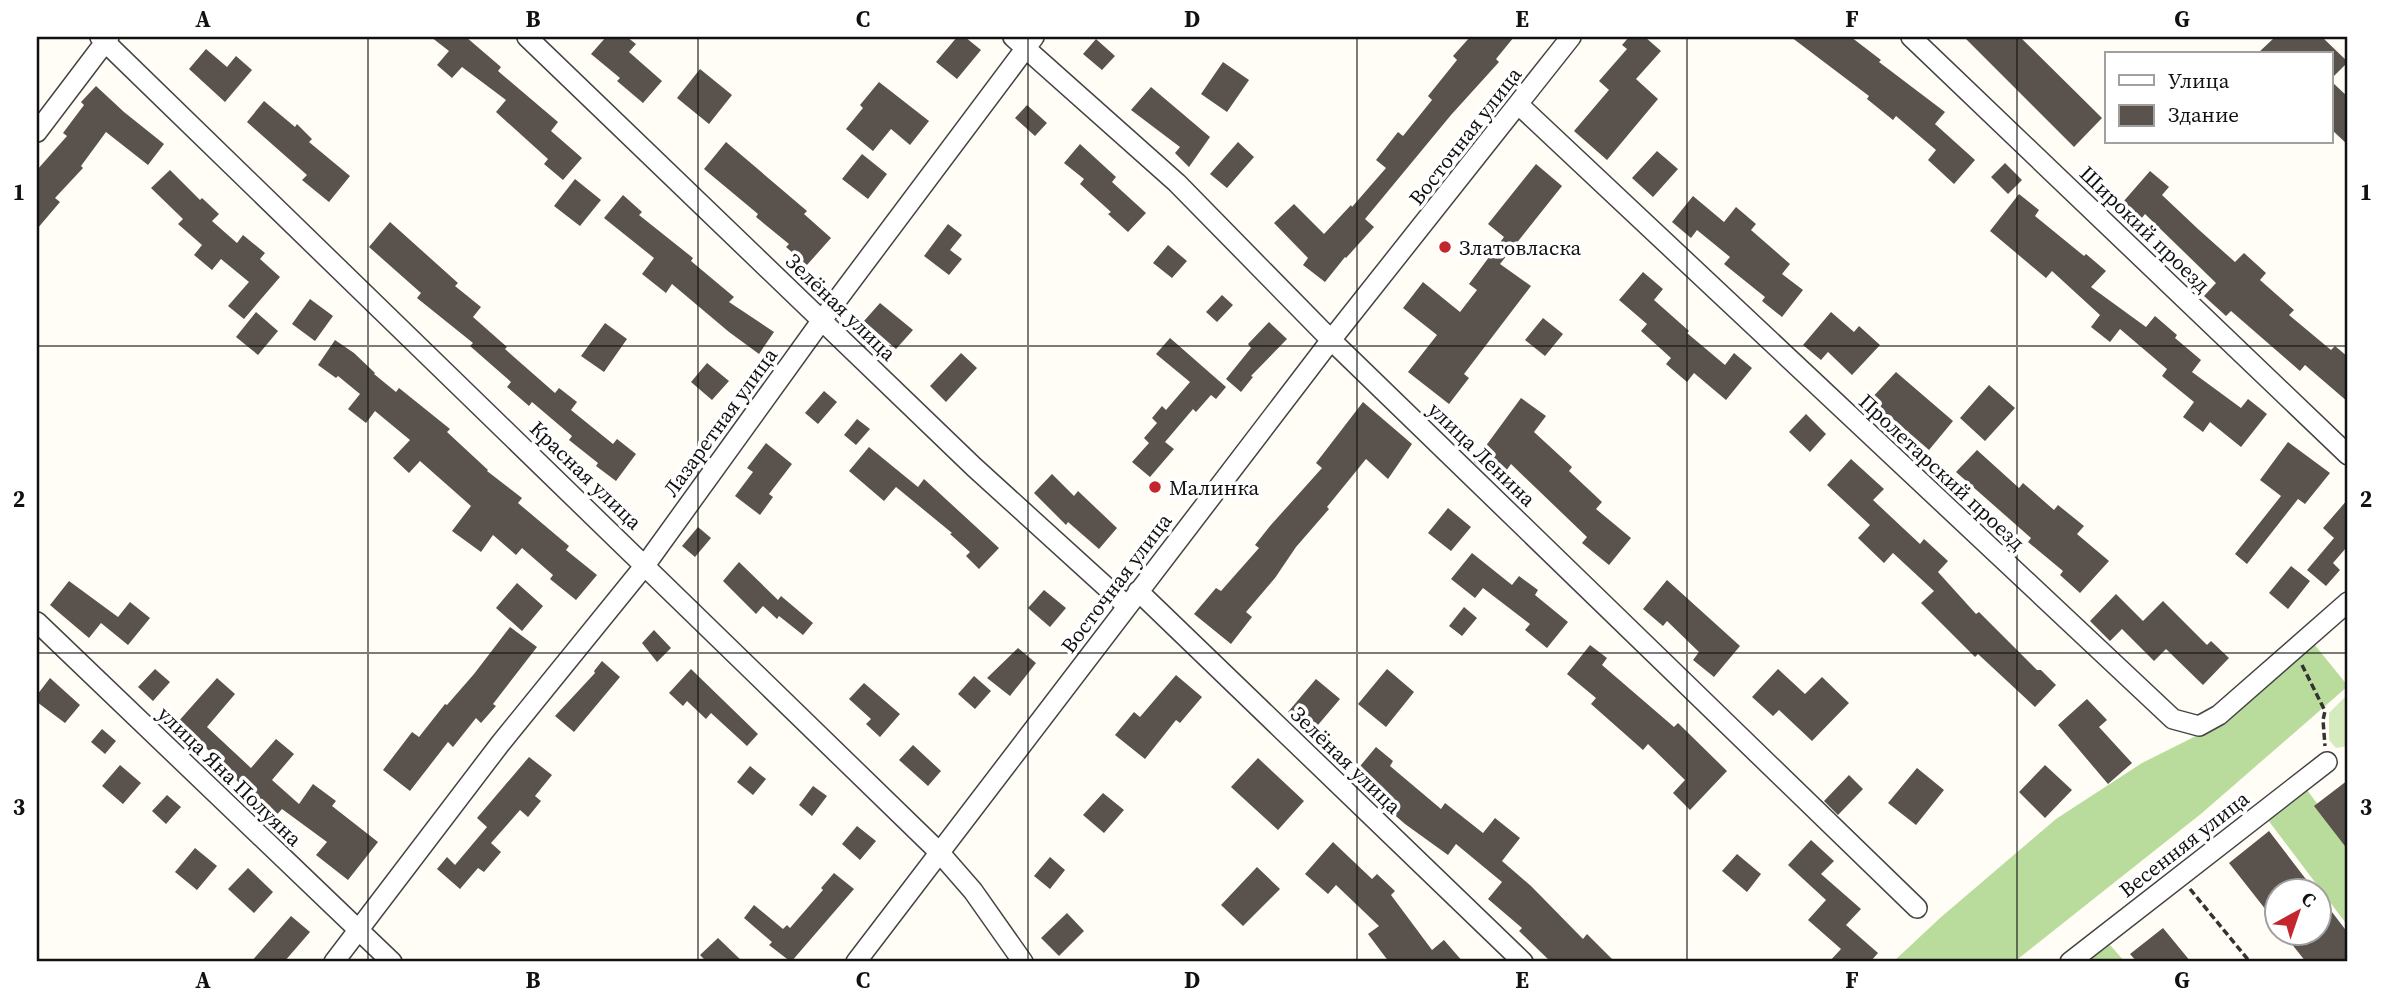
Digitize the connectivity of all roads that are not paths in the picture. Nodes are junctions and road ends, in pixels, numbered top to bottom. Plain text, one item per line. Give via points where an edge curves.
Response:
1 (527, 37) edge
2 (1571, 37) edge
3 (1911, 37) edge
4 (105, 38) edge
5 (1024, 41) edge
6 (1519, 105) junction
7 (37, 132) edge
8 (822, 320) junction
9 (1331, 340) junction
10 (2348, 455) edge
11 (646, 565) junction
12 (1132, 599) junction
13 (2348, 602) edge
14 (37, 622) edge
15 (2327, 762) road end
16 (939, 852) junction
17 (1917, 908) dead end
18 (358, 931) junction
19 (334, 962) edge
20 (392, 962) edge
21 (856, 962) edge
22 (1023, 962) edge
23 (1522, 962) edge
24 (2070, 962) edge

1 - 8 street, Зелёная улица
2 - 6 street, Восточная улица
3 - 10 street, Широкий проезд
4 - 7 street
4 - 11 street, Красная улица
5 - 8 street, Лазаретная улица
5 - 9 street, улица Ленина via 1177,183
6 - 9 street, Восточная улица
6 - 13 street, Пролетарский проезд via 2173,719 2199,726 2219,715
8 - 11 street, Лазаретная улица
8 - 12 street, Зелёная улица via 974,467
9 - 12 street, Восточная улица
9 - 17 street, улица Ленина
11 - 16 street, Красная улица
11 - 18 street, Лазаретная улица via 499,744
12 - 16 street, Восточная улица
12 - 23 street, Зелёная улица
14 - 18 street, улица Яна Полуяна
15 - 24 street, Весенняя улица
16 - 21 street, Восточная улица
16 - 22 street, Красная улица
18 - 19 street, Лазаретная улица
18 - 20 street, улица Яна Полуяна

